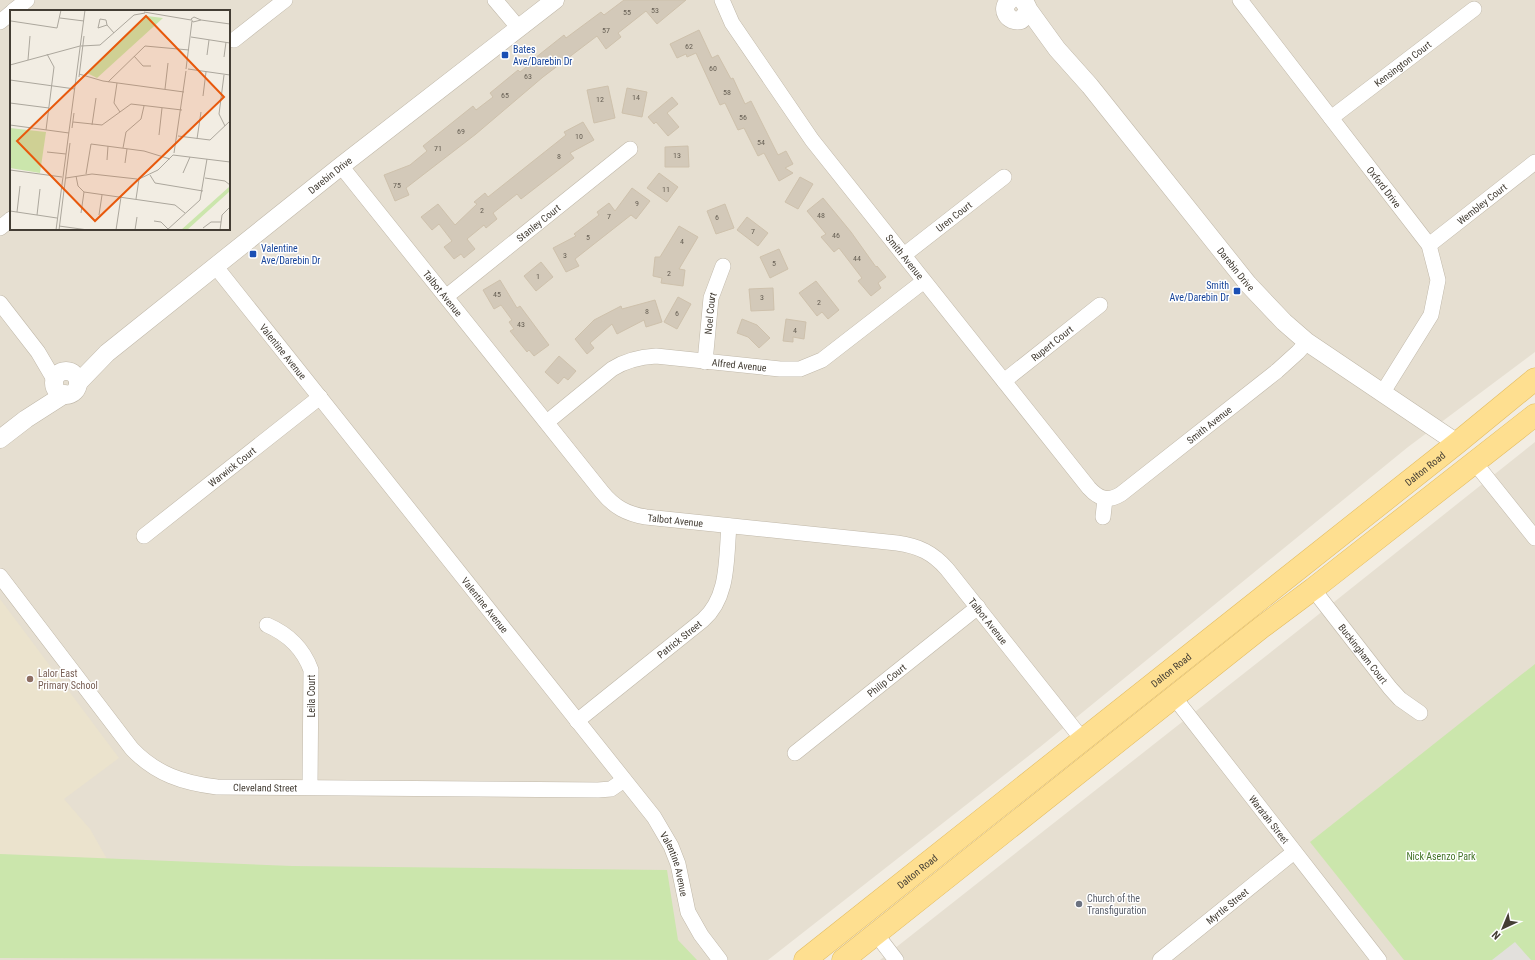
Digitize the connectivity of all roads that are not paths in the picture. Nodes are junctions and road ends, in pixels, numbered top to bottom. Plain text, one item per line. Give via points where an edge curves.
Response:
1 (27, 0) edge
2 (285, 0) edge
3 (495, 0) edge
4 (555, 0) edge
5 (722, 0) edge
6 (1240, 0) edge
7 (1016, 6) edge
8 (1474, 9) dead end
9 (14, 10) edge
10 (10, 14) edge
11 (0, 22) edge
12 (518, 27) junction
13 (234, 40) dead end
14 (1331, 118) junction
15 (630, 149) dead end
16 (1535, 162) edge
17 (341, 166) junction
18 (1004, 177) dead end
19 (10, 220) edge
20 (0, 228) edge
21 (1429, 245) junction
22 (904, 255) junction
23 (724, 266) dead end
24 (216, 267) junction
25 (924, 281) junction
26 (446, 296) junction
27 (0, 303) edge
28 (1100, 305) dead end
29 (1307, 342) junction
30 (705, 362) junction
31 (1535, 379) edge
32 (64, 381) junction
33 (1004, 381) junction
34 (1383, 392) junction
35 (320, 397) junction
36 (1535, 414) edge
37 (547, 422) junction
38 (0, 439) edge
39 (1457, 443) junction
40 (1475, 463) junction
41 (1105, 499) junction
42 (1103, 517) dead end
43 (729, 526) junction
44 (144, 536) dead end
45 (1535, 538) edge
46 (0, 576) edge
47 (1313, 589) junction
48 (978, 608) junction
49 (267, 625) dead end
50 (1159, 679) junction
51 (1174, 697) junction
52 (1420, 713) dead end
53 (577, 721) junction
54 (1082, 739) junction
55 (795, 753) dead end
56 (624, 780) junction
57 (310, 787) junction
58 (1294, 852) junction
59 (876, 934) junction
60 (720, 960) edge
61 (805, 960) edge
62 (843, 960) edge
63 (896, 960) edge
64 (1160, 960) edge
65 (1379, 960) edge

1 - 9 street
2 - 13 street
3 - 12 street
4 - 12 street, Darebin Drive
5 - 22 street, Smith Avenue via 732,23 812,140
6 - 14 street, Oxford Drive
7 - 29 street, Darebin Drive via 1090,86 1248,284
8 - 14 street, Kensington Court
10 - 11 street
12 - 17 street, Darebin Drive
14 - 21 street, Oxford Drive
15 - 26 street, Stanley Court
16 - 21 street, Wembley Court
17 - 24 street, Darebin Drive
17 - 26 street, Talbot Avenue
18 - 22 street, Uren Court
19 - 20 street
21 - 34 street, Oxford Drive via 1438,280 1431,315
22 - 25 street, Smith Avenue
23 - 30 street, Noel Court via 711,298
24 - 32 street, Darebin Drive via 107,353
24 - 35 street, Valentine Avenue
25 - 30 street, Alfred Avenue via 836,350 810,366 780,369
25 - 33 street, Smith Avenue
26 - 37 street, Talbot Avenue
27 - 32 street
28 - 33 street, Rupert Court
29 - 34 street, Darebin Drive
29 - 41 street, Smith Avenue via 1277,371 1121,494
30 - 37 street, Alfred Avenue via 656,356 630,360 612,369
31 - 39 main road, Dalton Road
32 - 38 street, Darebin Drive
33 - 41 street, Smith Avenue via 1089,488 1100,498
34 - 39 street, Darebin Drive
35 - 44 street, Warwick Court
35 - 53 street, Valentine Avenue
36 - 40 main road
37 - 43 street, Talbot Avenue via 606,497 622,510 646,517
39 - 40 main road
39 - 50 main road, Dalton Road
40 - 45 street
40 - 47 main road
41 - 42 street
43 - 48 street, Talbot Avenue via 889,542 922,548 939,560
43 - 53 street, Patrick Street via 722,591 713,610
46 - 57 street, Cleveland Street via 118,733 141,759 158,772 196,785
47 - 51 main road
47 - 52 street, Buckingham Court via 1390,688 1400,699
48 - 54 street, Talbot Avenue
48 - 55 street, Philip Court
49 - 57 street, Leila Court via 288,636 305,657 311,670
50 - 51 main road, Waratah Street
50 - 54 main road, Dalton Road
51 - 58 street, Waratah Street
51 - 59 main road
53 - 56 street, Valentine Avenue
54 - 61 main road, Dalton Road
56 - 57 street, Cleveland Street via 611,789 598,790
56 - 60 street, Valentine Avenue via 666,833 678,864 688,912
58 - 64 street, Myrtle Street
58 - 65 street, Waratah Street
59 - 62 main road
59 - 63 street

